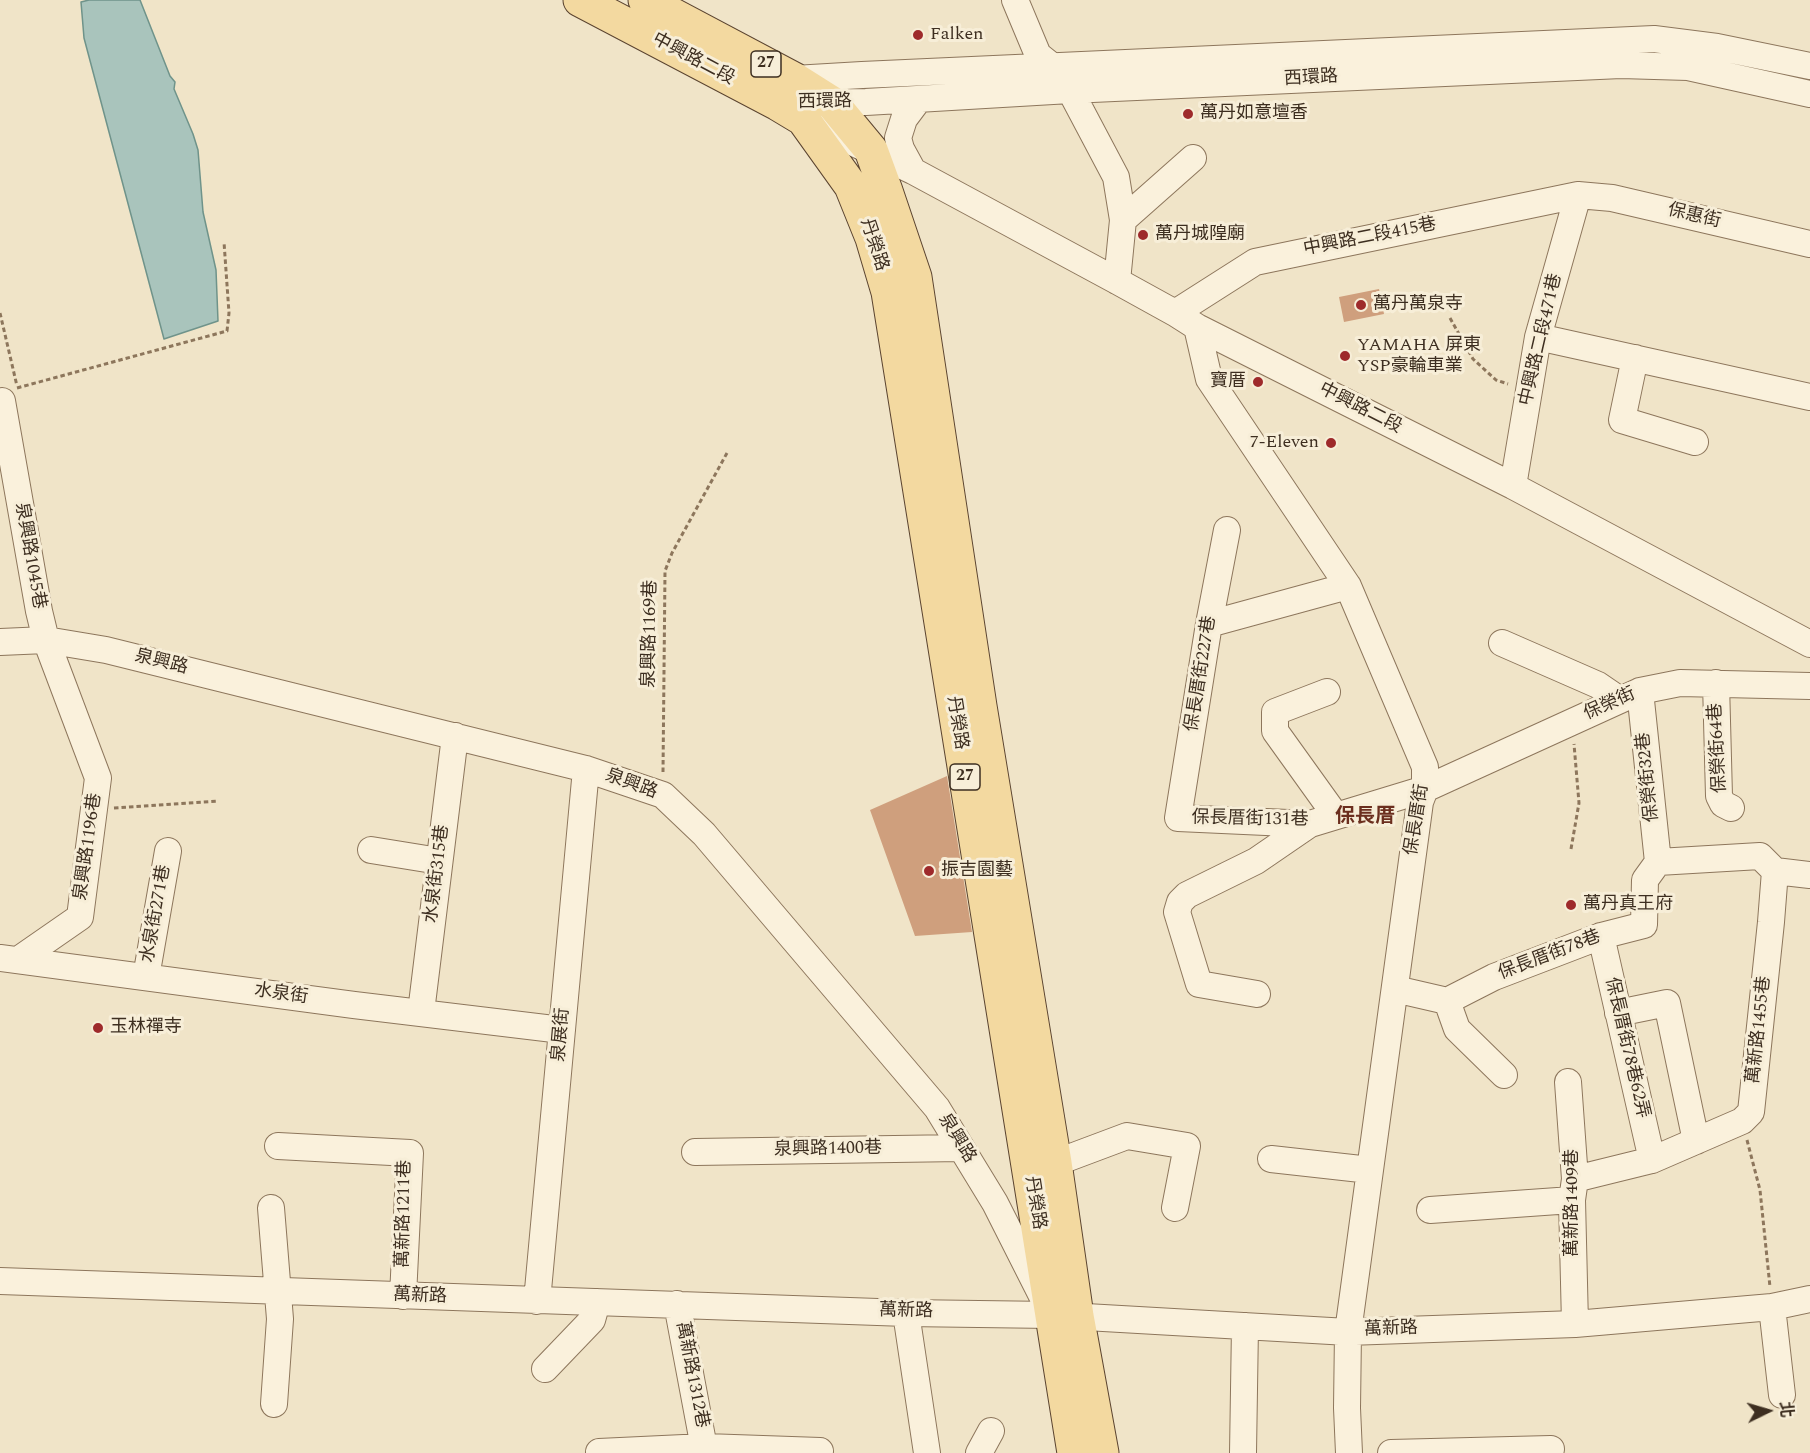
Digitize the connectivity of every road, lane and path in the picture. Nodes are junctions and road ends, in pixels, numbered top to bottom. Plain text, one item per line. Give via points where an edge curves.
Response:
1 (580, 0) edge
2 (645, 0) edge
3 (1015, 0) edge
4 (1810, 66) edge
5 (1053, 67) junction
6 (1070, 90) junction
7 (1810, 94) edge
8 (919, 99) junction
9 (792, 101) junction
10 (832, 103) junction
11 (871, 150) junction
12 (1193, 158) dead end
13 (913, 171) junction
14 (1578, 195) junction
15 (1123, 220) junction
16 (224, 242) dead end
17 (1810, 244) edge
18 (1117, 281) junction
19 (0, 313) edge
20 (1175, 313) junction
21 (1450, 318) dead end
22 (1197, 327) junction
23 (1538, 337) junction
24 (1635, 358) junction
25 (1529, 392) junction
26 (10, 395) junction
27 (1810, 397) edge
28 (1695, 442) dead end
29 (727, 453) dead end
30 (1513, 486) junction
31 (1227, 530) dead end
32 (1348, 586) junction
33 (1209, 624) junction
34 (46, 640) junction
35 (0, 642) edge
36 (1502, 643) dead end
37 (1810, 644) edge
38 (1716, 683) junction
39 (1810, 686) edge
40 (1327, 692) dead end
41 (1630, 696) junction
42 (967, 708) junction
43 (1572, 722) junction
44 (455, 736) junction
45 (586, 769) junction
46 (1425, 789) junction
47 (663, 795) junction
48 (218, 801) dead end
49 (1731, 808) dead end
50 (94, 810) junction
51 (1336, 816) junction
52 (1178, 818) joint
53 (1310, 824) junction
54 (1571, 849) dead end
55 (371, 850) dead end
56 (168, 851) dead end
57 (439, 861) junction
58 (1658, 862) junction
59 (1775, 871) junction
60 (1810, 875) edge
61 (1601, 936) junction
62 (9, 959) edge
63 (146, 977) junction
64 (1395, 989) junction
65 (1257, 994) dead end
66 (1447, 1001) junction
67 (421, 1012) junction
68 (1618, 1012) junction
69 (562, 1030) junction
70 (1504, 1076) dead end
71 (1568, 1082) dead end
72 (1742, 1121) junction
73 (1696, 1141) junction
74 (278, 1146) dead end
75 (961, 1148) junction
76 (695, 1152) dead end
77 (1271, 1159) dead end
78 (1652, 1160) junction
79 (1055, 1162) junction
80 (1370, 1170) junction
81 (1573, 1190) junction
82 (271, 1208) dead end
83 (1175, 1208) dead end
84 (1430, 1210) dead end
85 (0, 1281) edge
86 (277, 1291) junction
87 (403, 1296) junction
88 (1810, 1299) edge
89 (537, 1300) junction
90 (597, 1302) junction
91 (677, 1304) junction
92 (1772, 1307) junction
93 (906, 1313) junction
94 (1064, 1315) junction
95 (1575, 1324) junction
96 (1245, 1326) junction
97 (1348, 1332) junction
98 (545, 1369) dead end
99 (1782, 1395) dead end
100 (274, 1404) dead end
101 (992, 1431) dead end
102 (1551, 1449) dead end
103 (705, 1450) edge
104 (820, 1451) dead end
105 (932, 1451) edge
106 (599, 1452) edge
107 (1466, 1452) edge
108 (979, 1453) edge
109 (1074, 1453) edge
110 (1102, 1453) edge
111 (1243, 1453) edge
112 (1349, 1453) edge
113 (1390, 1453) edge

1 - 9 main road, 中興路二段 / 27
2 - 9 main road, 中興路二段 / 27
3 - 5 street via 1038,55
4 - 5 street, 西環路 via 1654,39
5 - 6 street
5 - 9 street, 西環路
6 - 7 street, 西環路 via 1621,65 1688,67
6 - 8 street, 西環路
6 - 15 street via 1116,177
8 - 10 street, 西環路
8 - 13 street via 904,119 898,138
9 - 10 main road, 中興路二段 / 27
9 - 11 street, 中興路二段
9 - 42 main road, 丹榮路 / 27 via 851,186 888,292
10 - 11 main road, 中興路二段 / 27
11 - 13 street, 中興路二段
11 - 42 main road, 丹榮路 / 27 via 915,277
12 - 15 street
13 - 18 street, 中興路二段
14 - 17 street, 保惠街 via 1612,198
14 - 20 street, 中興路二段415巷 via 1255,262
14 - 23 street, 中興路二段471巷
15 - 18 street
16 - 26 path via 227,331
18 - 20 street, 中興路二段
19 - 26 path
20 - 22 street, 中興路二段
21 - 25 path via 1473,359 1496,380
22 - 30 street, 中興路二段
22 - 32 street, 保長厝街 via 1209,379
23 - 24 street
23 - 25 street, 中興路二段471巷
24 - 27 street
24 - 28 street via 1622,420
25 - 30 street, 中興路二段471巷
26 - 34 street, 泉興路1045巷
29 - 47 path, 泉興路1169巷 via 665,571
30 - 37 street, 中興路二段
31 - 33 street, 保長厝街227巷
32 - 33 street
32 - 46 street, 保長厝街 via 1425,766
33 - 52 street, 保長厝街227巷
34 - 35 street, 泉興路
34 - 44 street, 泉興路 via 106,650
34 - 50 street, 泉興路1196巷 via 98,778
36 - 41 street
38 - 39 street, 保榮街
38 - 41 street, 保榮街 via 1680,683
38 - 49 street, 保榮街64巷 via 1719,796
40 - 51 street via 1275,712 1275,731
41 - 43 street, 保榮街
41 - 58 street, 保榮街32巷
42 - 79 main road, 丹榮路 / 27
42 - 94 main road, 丹榮路 / 27
43 - 46 street, 保榮街
43 - 54 path via 1579,803
44 - 45 street, 泉興路
44 - 57 street, 水泉街315巷
45 - 47 street, 泉興路
45 - 69 street, 泉展街
46 - 51 street, 保長厝街131巷
46 - 64 street, 保長厝街 via 1420,802
47 - 75 street, 泉興路 via 704,834 937,1108
48 - 50 path
50 - 62 street, 泉興路1196巷 via 80,917
51 - 53 street, 保長厝街131巷
52 - 53 street, 保長厝街131巷
53 - 65 street via 1256,861 1180,902 1177,912 1199,984
55 - 57 street
56 - 63 street, 水泉街271巷
57 - 67 street, 水泉街315巷
58 - 59 street via 1760,856
58 - 61 street, 保長厝街78巷 via 1646,880 1644,924
59 - 60 street
59 - 72 street, 萬新路1455巷 via 1751,1112
61 - 66 street, 保長厝街78巷 via 1494,977
61 - 68 street, 保長厝街78巷62弄
62 - 63 street, 水泉街
63 - 67 street, 水泉街
64 - 66 street
64 - 80 street, 保長厝街
66 - 70 street via 1456,1029
67 - 69 street, 水泉街
68 - 73 street via 1667,1004
68 - 78 street, 保長厝街78巷62弄
69 - 89 street, 泉展街
71 - 81 street, 萬新路1409巷
72 - 73 street
72 - 92 path via 1760,1190
73 - 78 street
74 - 87 street, 萬新路1211巷 via 410,1153
75 - 76 street, 泉興路1400巷
75 - 94 street, 泉興路
77 - 80 street
78 - 81 street
79 - 83 street via 1127,1136 1187,1146
79 - 94 main road, 丹榮路 / 27
80 - 97 street, 保長厝街
81 - 84 street
81 - 95 street, 萬新路1409巷
82 - 86 street
85 - 86 street, 萬新路
86 - 87 street, 萬新路
86 - 100 street via 280,1319
87 - 89 street, 萬新路
88 - 92 street, 萬新路
89 - 90 street, 萬新路
90 - 91 street, 萬新路
90 - 98 street via 592,1320
91 - 93 street, 萬新路
91 - 103 street, 萬新路1312巷
92 - 95 street, 萬新路
92 - 99 street
93 - 94 street, 萬新路
93 - 105 street
94 - 96 street, 萬新路
94 - 109 main road, 丹榮路 / 27
94 - 110 main road, 丹榮路 / 27
95 - 97 street, 萬新路
96 - 97 street, 萬新路
96 - 111 street
97 - 112 street, 保長厝街
101 - 108 street
102 - 107 street
103 - 104 street
103 - 106 street, 萬新路1312巷
107 - 113 street

